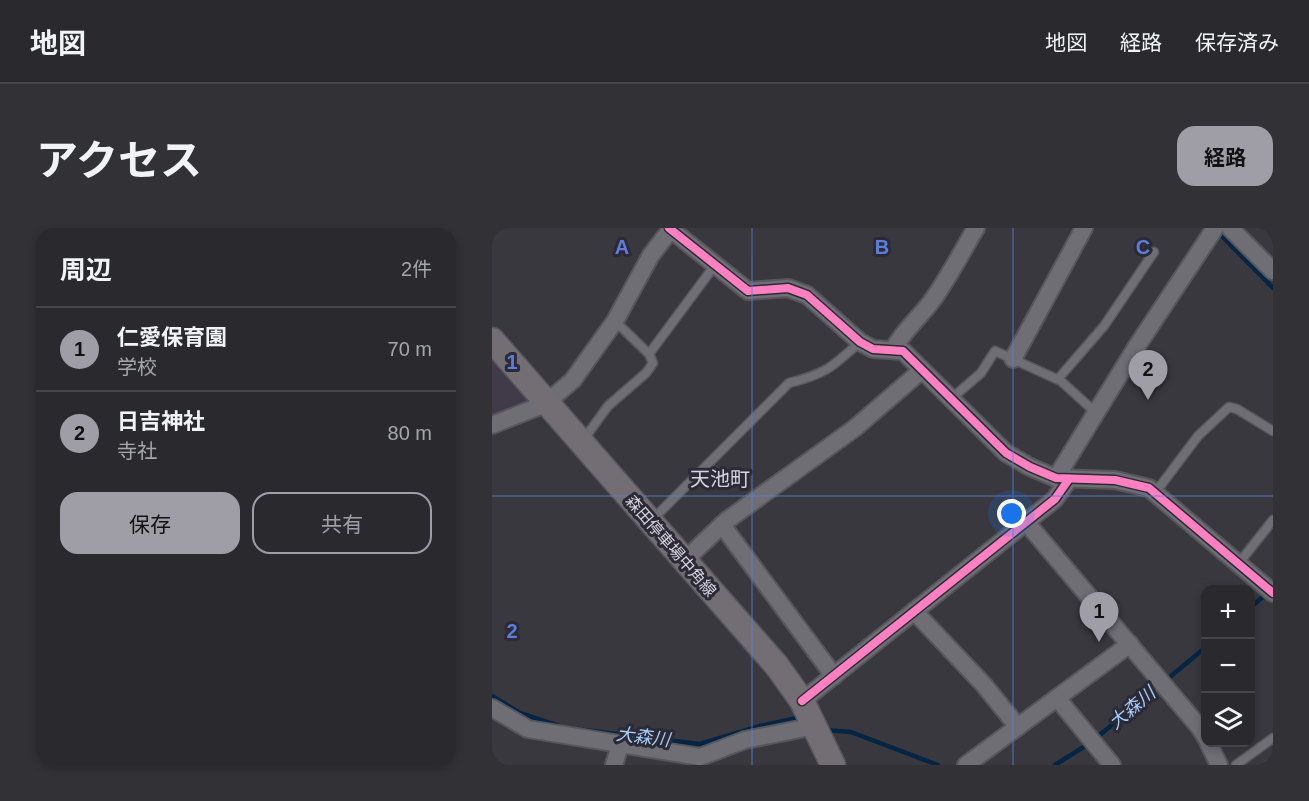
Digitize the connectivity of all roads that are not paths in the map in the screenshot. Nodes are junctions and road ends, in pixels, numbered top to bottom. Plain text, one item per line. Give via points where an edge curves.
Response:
1 (671, 228) edge
2 (975, 228) edge
3 (1084, 228) edge
4 (1230, 228) edge
5 (1213, 230) edge
6 (1154, 252) dead end
7 (715, 265) junction
8 (1273, 271) edge
9 (615, 321) junction
10 (492, 340) edge
11 (860, 342) junction
12 (893, 350) junction
13 (649, 354) junction
14 (1013, 359) junction
15 (922, 370) junction
16 (1058, 380) junction
17 (951, 399) junction
18 (545, 404) junction
19 (1095, 412) junction
20 (492, 425) edge
21 (1273, 431) edge
22 (581, 444) junction
23 (1063, 479) junction
24 (1155, 493) junction
25 (1273, 520) edge
26 (650, 522) junction
27 (1026, 522) junction
28 (723, 525) junction
29 (684, 561) junction
30 (1239, 563) junction
31 (1273, 593) edge
32 (914, 611) junction
33 (1130, 644) junction
34 (834, 676) junction
35 (1057, 698) junction
36 (802, 701) junction
37 (492, 708) edge
38 (815, 726) junction
39 (1018, 727) junction
40 (1201, 730) edge
41 (1273, 738) edge
42 (620, 744) junction
43 (1211, 747) edge
44 (688, 762) edge
45 (614, 765) edge
46 (833, 765) edge
47 (966, 765) edge
48 (1112, 765) edge
49 (1220, 765) edge
50 (1236, 765) edge

1 - 7 street
1 - 9 street via 651,255
2 - 12 street via 946,280
3 - 14 street
4 - 8 street
5 - 19 street
6 - 16 lane via 1104,326
7 - 11 street via 748,291 789,288 807,295
7 - 13 lane
9 - 13 lane
9 - 18 street via 573,380
10 - 18 main road, 森田停車場中角線
11 - 12 street via 873,349
11 - 26 lane via 828,370 789,384
12 - 15 street via 903,351
13 - 22 lane via 653,363 646,373 608,406
14 - 16 lane
14 - 17 lane via 995,351 981,373
15 - 17 street
15 - 28 street via 855,428
16 - 19 lane
17 - 23 street via 1006,453
18 - 20 street
18 - 22 main road, 森田停車場中角線
19 - 23 street
21 - 24 lane via 1229,406 1198,436
22 - 26 main road, 森田停車場中角線
23 - 24 street via 1115,480
23 - 27 street via 1055,499
24 - 30 street
25 - 30 lane
26 - 29 main road, 森田停車場中角線
27 - 32 street
27 - 33 street
28 - 29 street
28 - 34 street
29 - 36 main road, 森田停車場中角線 via 777,666
30 - 31 street
32 - 34 street
32 - 39 street
33 - 35 street
33 - 40 street
34 - 36 street
35 - 39 street
35 - 48 street
36 - 38 main road, 森田停車場中角線
37 - 42 street via 528,729
38 - 44 street via 773,732
38 - 46 main road, 森田停車場中角線
39 - 47 street
41 - 50 lane
42 - 44 street
42 - 45 street
43 - 49 street

